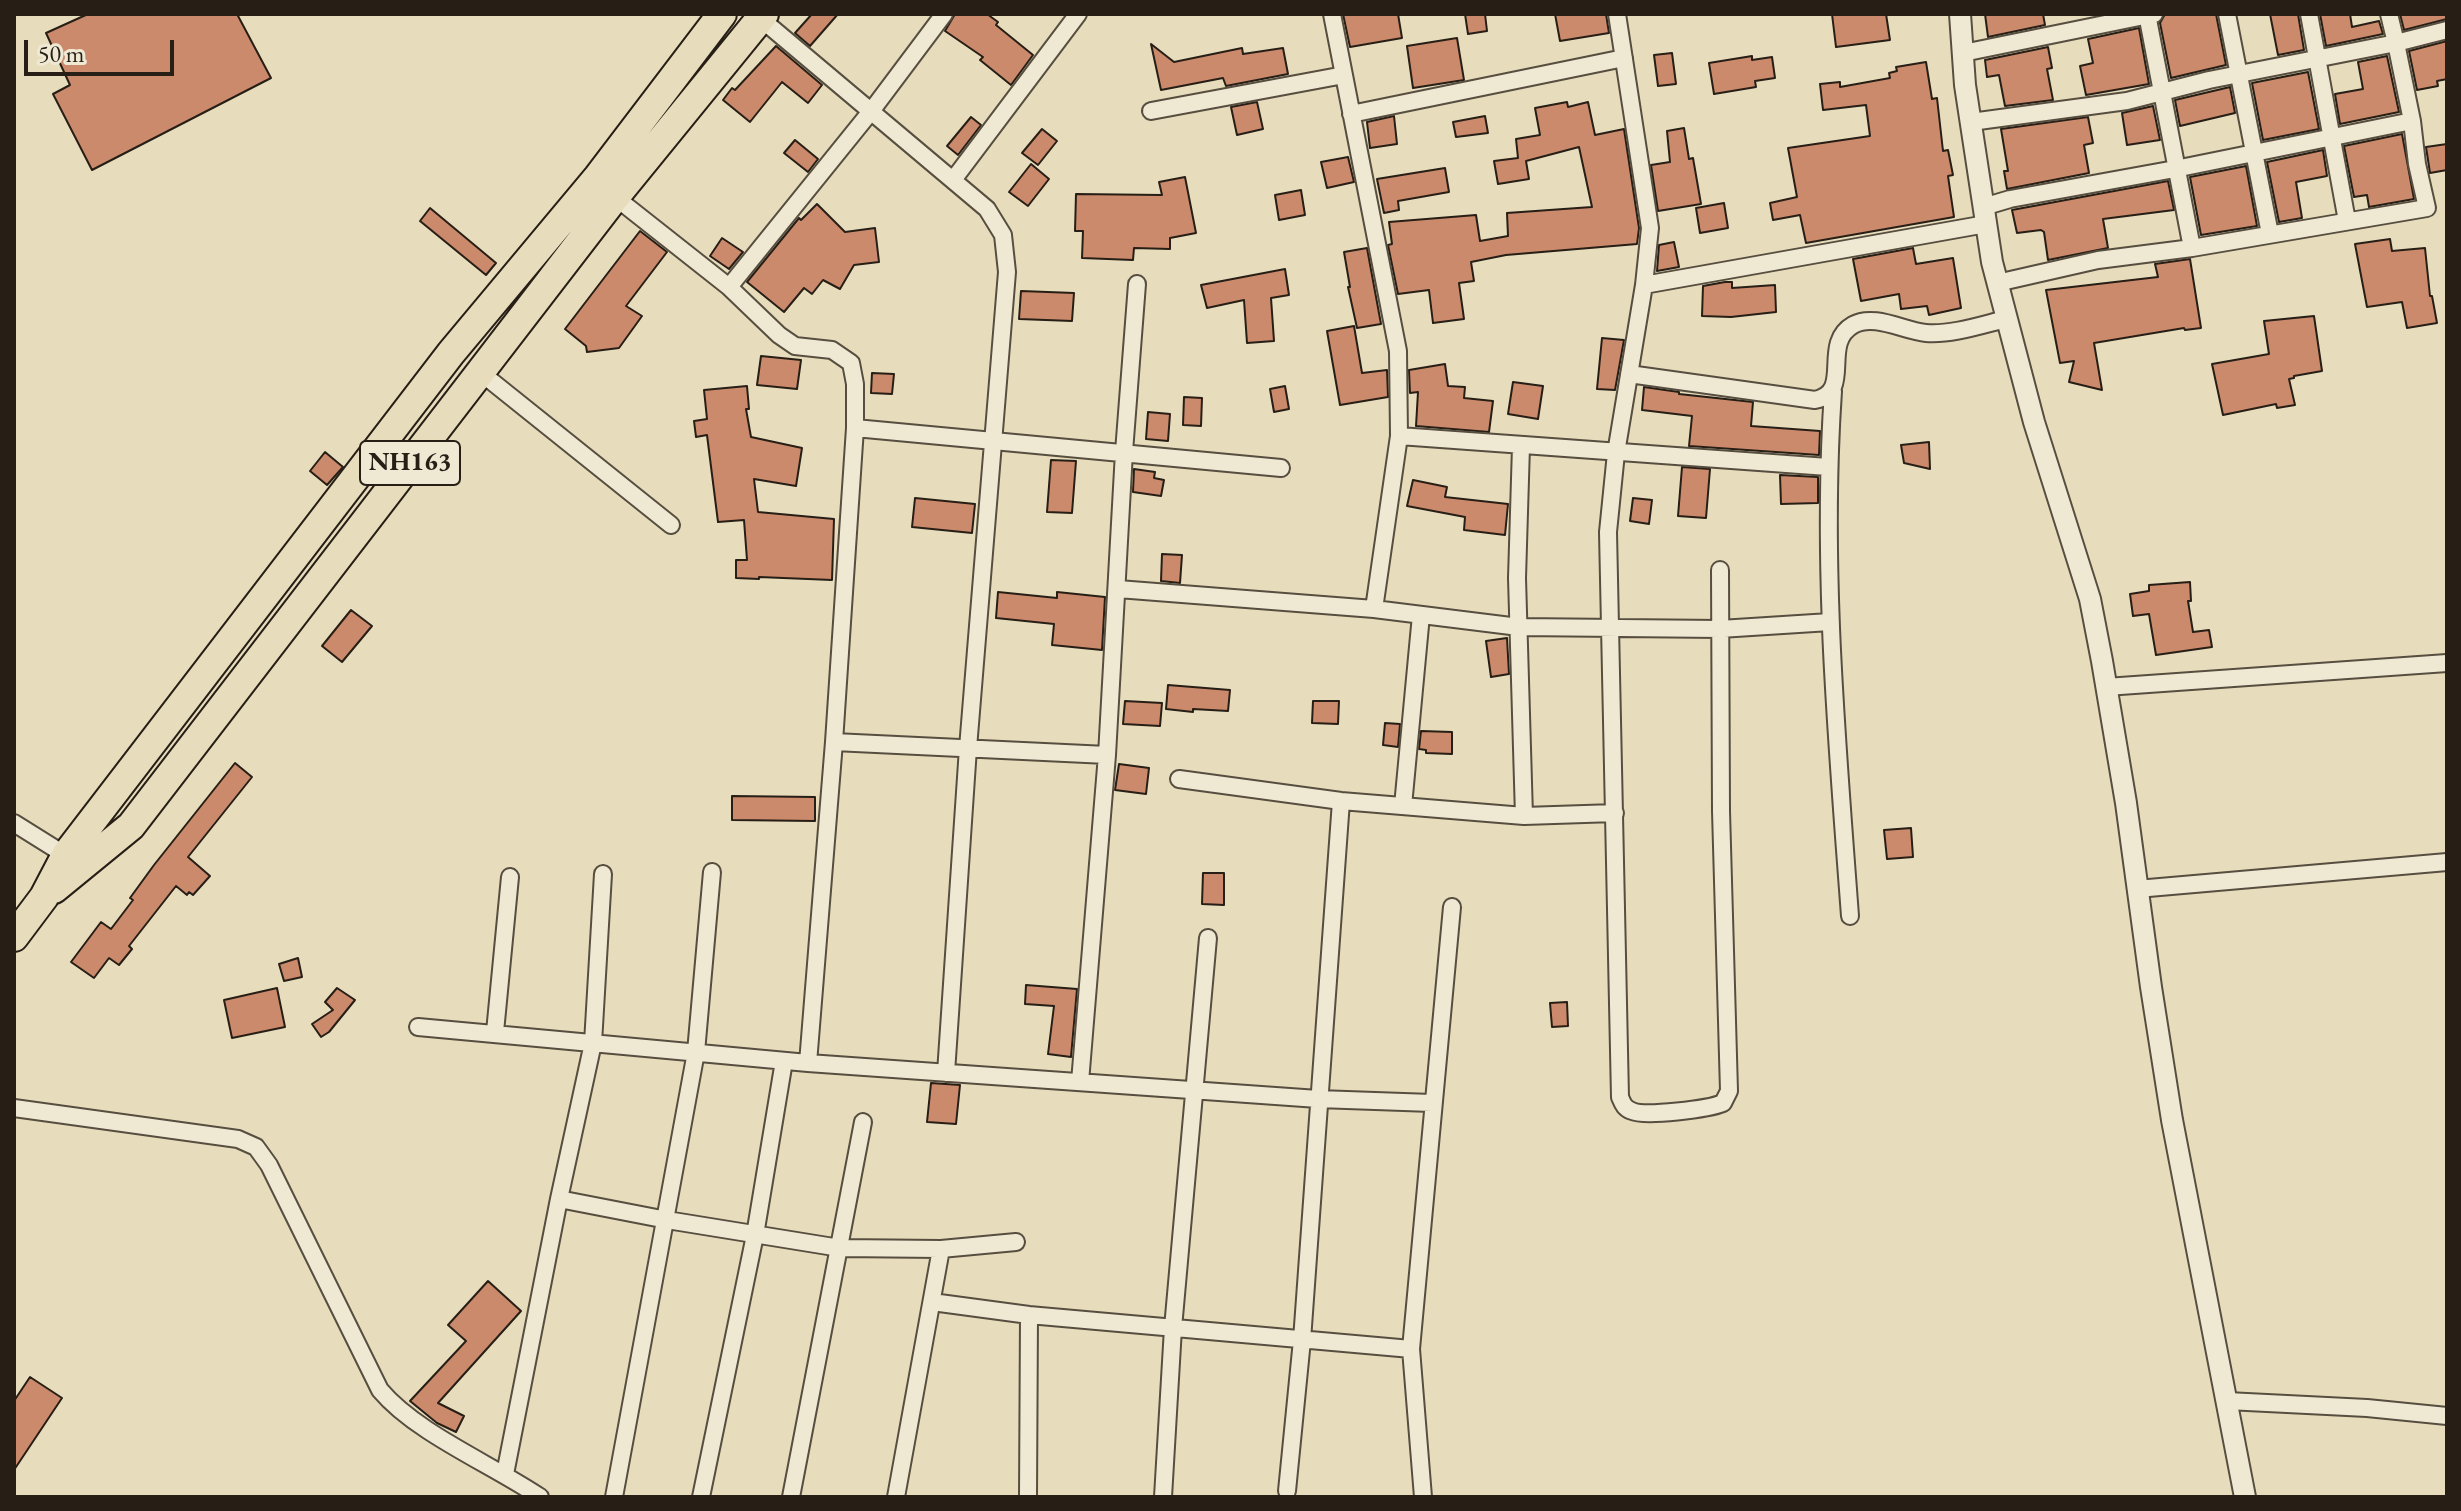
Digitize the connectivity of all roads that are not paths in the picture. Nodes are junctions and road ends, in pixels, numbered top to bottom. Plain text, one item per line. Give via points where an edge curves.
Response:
1 (722, 14) edge
2 (944, 14) edge
3 (1078, 14) edge
4 (1332, 14) edge
5 (1617, 14) edge
6 (1960, 14) edge
7 (2150, 14) edge
8 (2227, 14) edge
9 (2309, 14) edge
10 (2389, 14) edge
11 (762, 16) edge
12 (2447, 30) edge
13 (2396, 43) junction
14 (1963, 53) junction
15 (1624, 58) junction
16 (2316, 60) junction
17 (1344, 75) junction
18 (2240, 75) junction
19 (2162, 93) junction
20 (872, 110) junction
21 (1151, 111) dead end
22 (1351, 114) junction
23 (2412, 121) junction
24 (1971, 122) junction
25 (2332, 138) junction
26 (2254, 153) junction
27 (2175, 169) junction
28 (953, 180) junction
29 (615, 197) junction
30 (1984, 215) junction
31 (2347, 221) junction
32 (2270, 234) junction
33 (2192, 248) junction
34 (1997, 283) junction
35 (1137, 284) dead end
36 (1644, 285) junction
37 (729, 287) junction
38 (2006, 319) junction
39 (480, 372) junction
40 (1629, 374) junction
41 (1833, 391) junction
42 (855, 428) junction
43 (1399, 436) junction
44 (993, 439) junction
45 (1521, 446) junction
46 (1124, 452) junction
47 (1616, 453) junction
48 (1828, 467) junction
49 (1281, 468) dead end
50 (671, 525) dead end
51 (1720, 570) dead end
52 (1118, 589) junction
53 (1374, 609) junction
54 (1421, 615) junction
55 (1830, 622) junction
56 (1519, 627) junction
57 (1610, 629) junction
58 (1720, 629) junction
59 (2447, 663) edge
60 (2106, 687) junction
61 (834, 742) junction
62 (968, 748) junction
63 (1107, 755) junction
64 (1179, 779) dead end
65 (1341, 801) junction
66 (1403, 806) junction
67 (1615, 813) junction
68 (1524, 816) junction
69 (14, 823) edge
70 (74, 860) junction
71 (2447, 862) edge
72 (712, 872) dead end
73 (603, 874) dead end
74 (510, 877) dead end
75 (2137, 889) junction
76 (1452, 907) dead end
77 (1850, 916) dead end
78 (14, 937) edge
79 (1208, 938) dead end
80 (418, 1027) dead end
81 (495, 1032) junction
82 (593, 1043) junction
83 (696, 1052) junction
84 (784, 1061) junction
85 (808, 1063) junction
86 (946, 1073) junction
87 (1080, 1082) junction
88 (1195, 1090) junction
89 (1318, 1099) junction
90 (1432, 1103) junction
91 (14, 1108) edge
92 (863, 1122) dead end
93 (559, 1199) junction
94 (667, 1220) junction
95 (755, 1235) junction
96 (1016, 1242) dead end
97 (840, 1248) junction
98 (941, 1249) junction
99 (932, 1302) junction
100 (1029, 1315) junction
101 (1173, 1328) junction
102 (1302, 1340) junction
103 (1411, 1349) junction
104 (2227, 1401) junction
105 (2447, 1416) edge
106 (505, 1474) junction
107 (1287, 1491) dead end
108 (540, 1497) edge
109 (614, 1497) edge
110 (701, 1497) edge
111 (791, 1497) edge
112 (896, 1497) edge
113 (1028, 1497) edge
114 (1163, 1497) edge
115 (1423, 1497) edge
116 (2245, 1497) edge

1 - 70 highway, NH163 via 598,177 451,353
2 - 20 street
3 - 28 street
4 - 17 street
5 - 15 street
6 - 14 street
7 - 14 street
7 - 19 street
8 - 18 street
9 - 16 street
10 - 13 street
11 - 20 street
11 - 29 highway, NH163
12 - 13 street
13 - 16 street
13 - 23 street
14 - 24 street
15 - 22 street
15 - 36 street via 1650,228
16 - 18 street
16 - 25 street
17 - 21 street
17 - 22 street
18 - 19 street
18 - 26 street
19 - 24 street
19 - 27 street
20 - 28 street
20 - 37 street
22 - 43 street via 1398,351
23 - 25 street
23 - 31 street via 2427,208
24 - 30 street
25 - 26 street
25 - 31 street
26 - 27 street
26 - 32 street
27 - 30 street via 2010,199
27 - 33 street
28 - 44 street via 987,209 1003,235 1007,272
29 - 37 street
29 - 39 highway, NH163
30 - 34 street
30 - 36 street
31 - 32 street
32 - 33 street
33 - 34 street via 2098,260
34 - 38 street
35 - 46 street
36 - 40 street
37 - 42 street via 795,346 832,350 851,363
38 - 41 street via 1928,333 1856,323 1837,346
38 - 60 street via 2090,599
39 - 50 street
39 - 70 highway, NH163 via 131,826
40 - 41 street via 1815,400
40 - 47 street
41 - 48 street
42 - 44 street
42 - 61 street
43 - 45 street
43 - 53 street
44 - 46 street
44 - 62 street
45 - 47 street
45 - 56 street
46 - 49 street
46 - 52 street
47 - 48 street
47 - 57 street via 1608,532
48 - 55 street
51 - 58 street
52 - 53 street
52 - 63 street
53 - 54 street
54 - 56 street
54 - 66 street
55 - 58 street
55 - 77 street
56 - 57 street
56 - 68 street
57 - 58 street
57 - 67 street
58 - 67 street via 1729,1091 1723,1103 1711,1108 1635,1113 1620,1097
59 - 60 street
60 - 75 street
61 - 62 street
61 - 85 street
62 - 63 street
62 - 86 street
63 - 87 street
64 - 65 street
65 - 66 street
65 - 89 street
66 - 68 street
67 - 68 street
69 - 70 street
70 - 78 highway, NH163
71 - 75 street
72 - 83 street
73 - 82 street
74 - 81 street
75 - 104 street via 2172,1120
76 - 90 street
79 - 88 street
80 - 81 street
81 - 82 street
82 - 83 street
82 - 93 street
83 - 84 street
83 - 94 street
84 - 85 street
84 - 95 street
85 - 86 street
86 - 87 street
87 - 88 street
88 - 89 street
88 - 101 street
89 - 90 street
89 - 102 street
90 - 103 street
91 - 106 street via 238,1139 256,1147 308,1240 380,1390 418,1424
92 - 97 street
93 - 94 street
93 - 106 street
94 - 95 street
94 - 109 street
95 - 97 street
95 - 110 street
96 - 98 street
97 - 98 street
97 - 111 street
98 - 99 street
99 - 100 street
99 - 112 street
100 - 101 street
100 - 113 street
101 - 102 street
101 - 114 street
102 - 103 street
102 - 107 street
103 - 115 street
104 - 105 street
104 - 116 street
106 - 108 street

